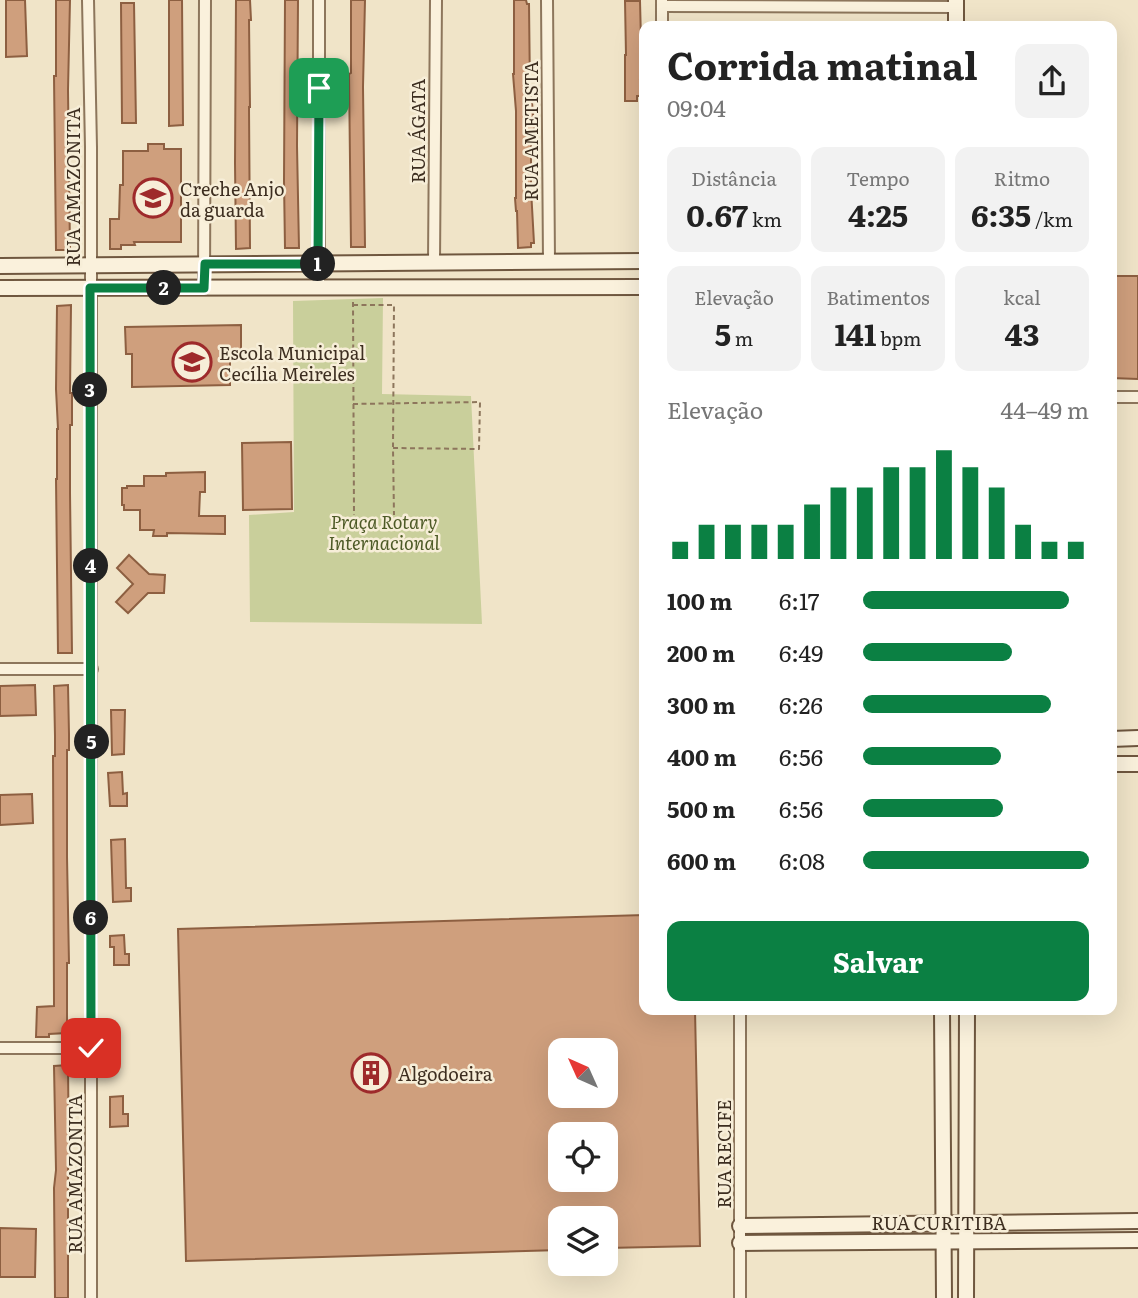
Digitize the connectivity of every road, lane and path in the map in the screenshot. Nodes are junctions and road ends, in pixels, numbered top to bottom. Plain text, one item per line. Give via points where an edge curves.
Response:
1 (88, 0) edge
2 (205, 0) edge
3 (319, 0) edge
4 (436, 0) edge
5 (547, 0) edge
6 (662, 3) edge
7 (956, 4) edge
8 (662, 21) edge
9 (639, 261) edge
10 (549, 262) junction
11 (434, 263) junction
12 (205, 264) junction
13 (318, 264) junction
14 (90, 265) junction
15 (0, 266) edge
16 (639, 287) edge
17 (0, 288) edge
18 (90, 288) junction
19 (204, 288) junction
20 (318, 288) junction
21 (352, 288) junction
22 (353, 305) junction
23 (1117, 397) edge
24 (1138, 397) edge
25 (353, 404) junction
26 (393, 404) junction
27 (393, 448) junction
28 (354, 515) dead end
29 (394, 515) dead end
30 (0, 669) edge
31 (92, 669) junction
32 (1138, 738) edge
33 (1117, 739) edge
34 (1117, 764) edge
35 (1138, 764) edge
36 (740, 1015) edge
37 (942, 1015) edge
38 (967, 1015) edge
39 (0, 1048) edge
40 (91, 1048) junction
41 (1138, 1221) edge
42 (943, 1223) junction
43 (966, 1223) junction
44 (740, 1226) junction
45 (1138, 1240) edge
46 (943, 1241) junction
47 (965, 1241) junction
48 (740, 1243) junction
49 (92, 1298) edge
50 (740, 1298) edge
51 (944, 1298) edge
52 (966, 1298) edge

1 - 14 street, RUA AMAZONITA
2 - 12 street
3 - 13 street
4 - 11 street, RUA ÁGATA
5 - 10 street, RUA AMETISTA
6 - 7 street
6 - 8 street
9 - 10 street
10 - 11 street
11 - 13 street
12 - 13 street
12 - 14 street
12 - 19 street
13 - 20 street
14 - 15 street
14 - 18 street, RUA AMAZONITA
16 - 21 street
17 - 18 street
18 - 19 street
18 - 31 street, RUA AMAZONITA
19 - 20 street
20 - 21 street
21 - 22 path
22 - 25 path
22 - 26 path via 394,304
23 - 24 street
25 - 26 path
25 - 28 path
26 - 27 path
26 - 27 path via 480,402 479,449
27 - 29 path
30 - 31 street
31 - 40 street, RUA AMAZONITA
32 - 33 street
34 - 35 street
36 - 44 street, RUA RECIFE
37 - 42 street
38 - 43 street
39 - 40 street
40 - 49 street, RUA AMAZONITA
41 - 43 street, RUA CURITIBA
42 - 43 street, RUA CURITIBA
42 - 44 street, RUA CURITIBA
42 - 46 street
43 - 47 street
44 - 48 street, RUA RECIFE
45 - 47 street, RUA CURITIBA
46 - 47 street, RUA CURITIBA
46 - 48 street, RUA CURITIBA
46 - 51 street
47 - 52 street
48 - 50 street, RUA RECIFE

